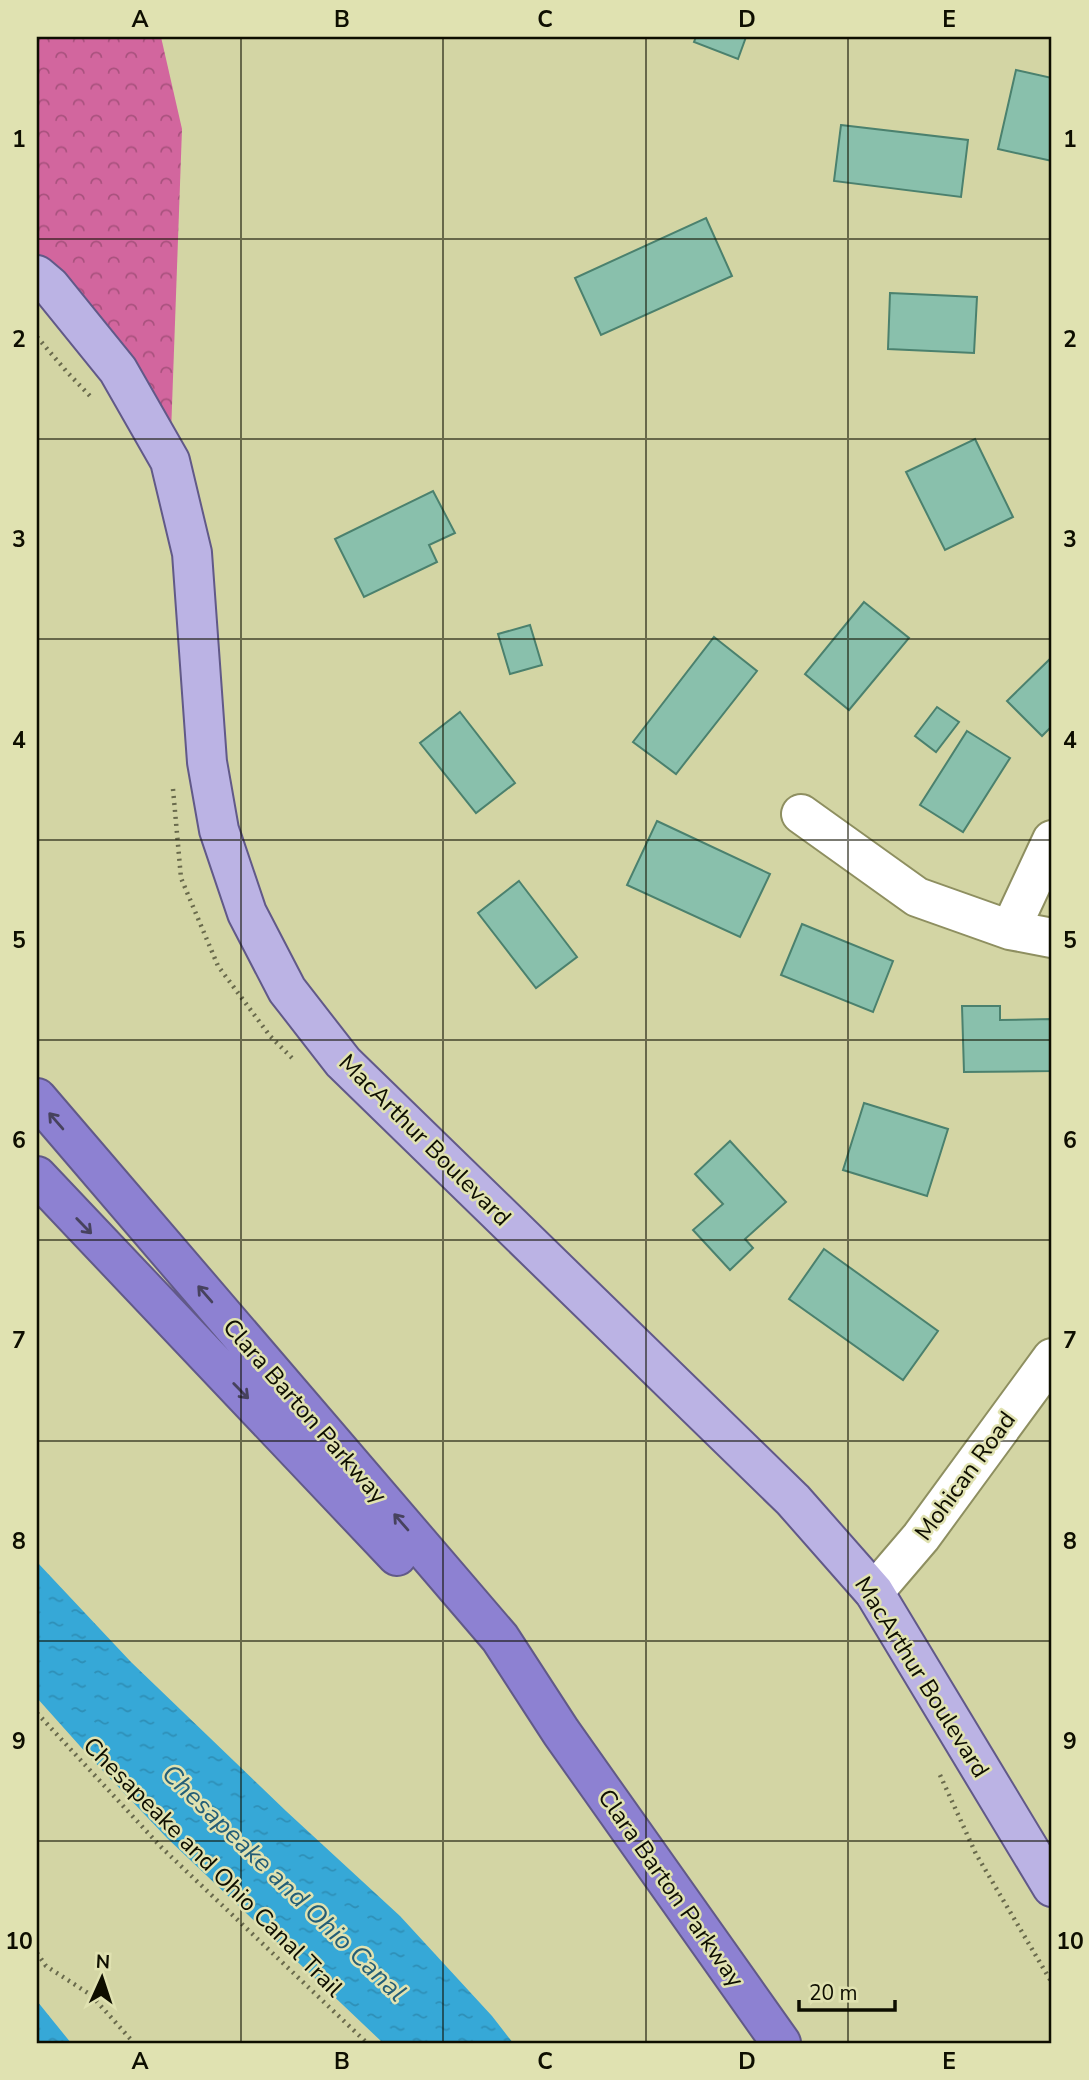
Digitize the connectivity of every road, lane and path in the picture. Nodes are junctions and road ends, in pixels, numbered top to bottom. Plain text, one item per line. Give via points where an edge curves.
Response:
1 (37, 275) edge
2 (801, 814) dead end
3 (1052, 840) edge
4 (1010, 930) junction
5 (1052, 938) edge
6 (37, 1098) edge
7 (37, 1176) edge
8 (1052, 1358) edge
9 (874, 1592) junction
10 (37, 1713) edge
11 (561, 1732) junction
12 (1052, 1888) edge
13 (37, 1953) edge
14 (134, 2043) edge
15 (366, 2043) edge
16 (781, 2043) edge

1 - 9 main road, MacArthur Boulevard via 118,370 170,461 192,552 207,762 219,830 247,913 287,990 343,1062 793,1500
2 - 4 street via 917,897
3 - 4 street
4 - 5 street
11 -> 6 highway, Clara Barton Parkway via 500,1638
7 -> 11 highway, Clara Barton Parkway
8 - 9 street, Mohican Road via 921,1537
9 - 12 main road, MacArthur Boulevard
10 - 15 path, Chesapeake and Ohio Canal Trail via 162,1848
11 - 16 highway, Clara Barton Parkway
13 - 14 path via 46,1966 91,1995

